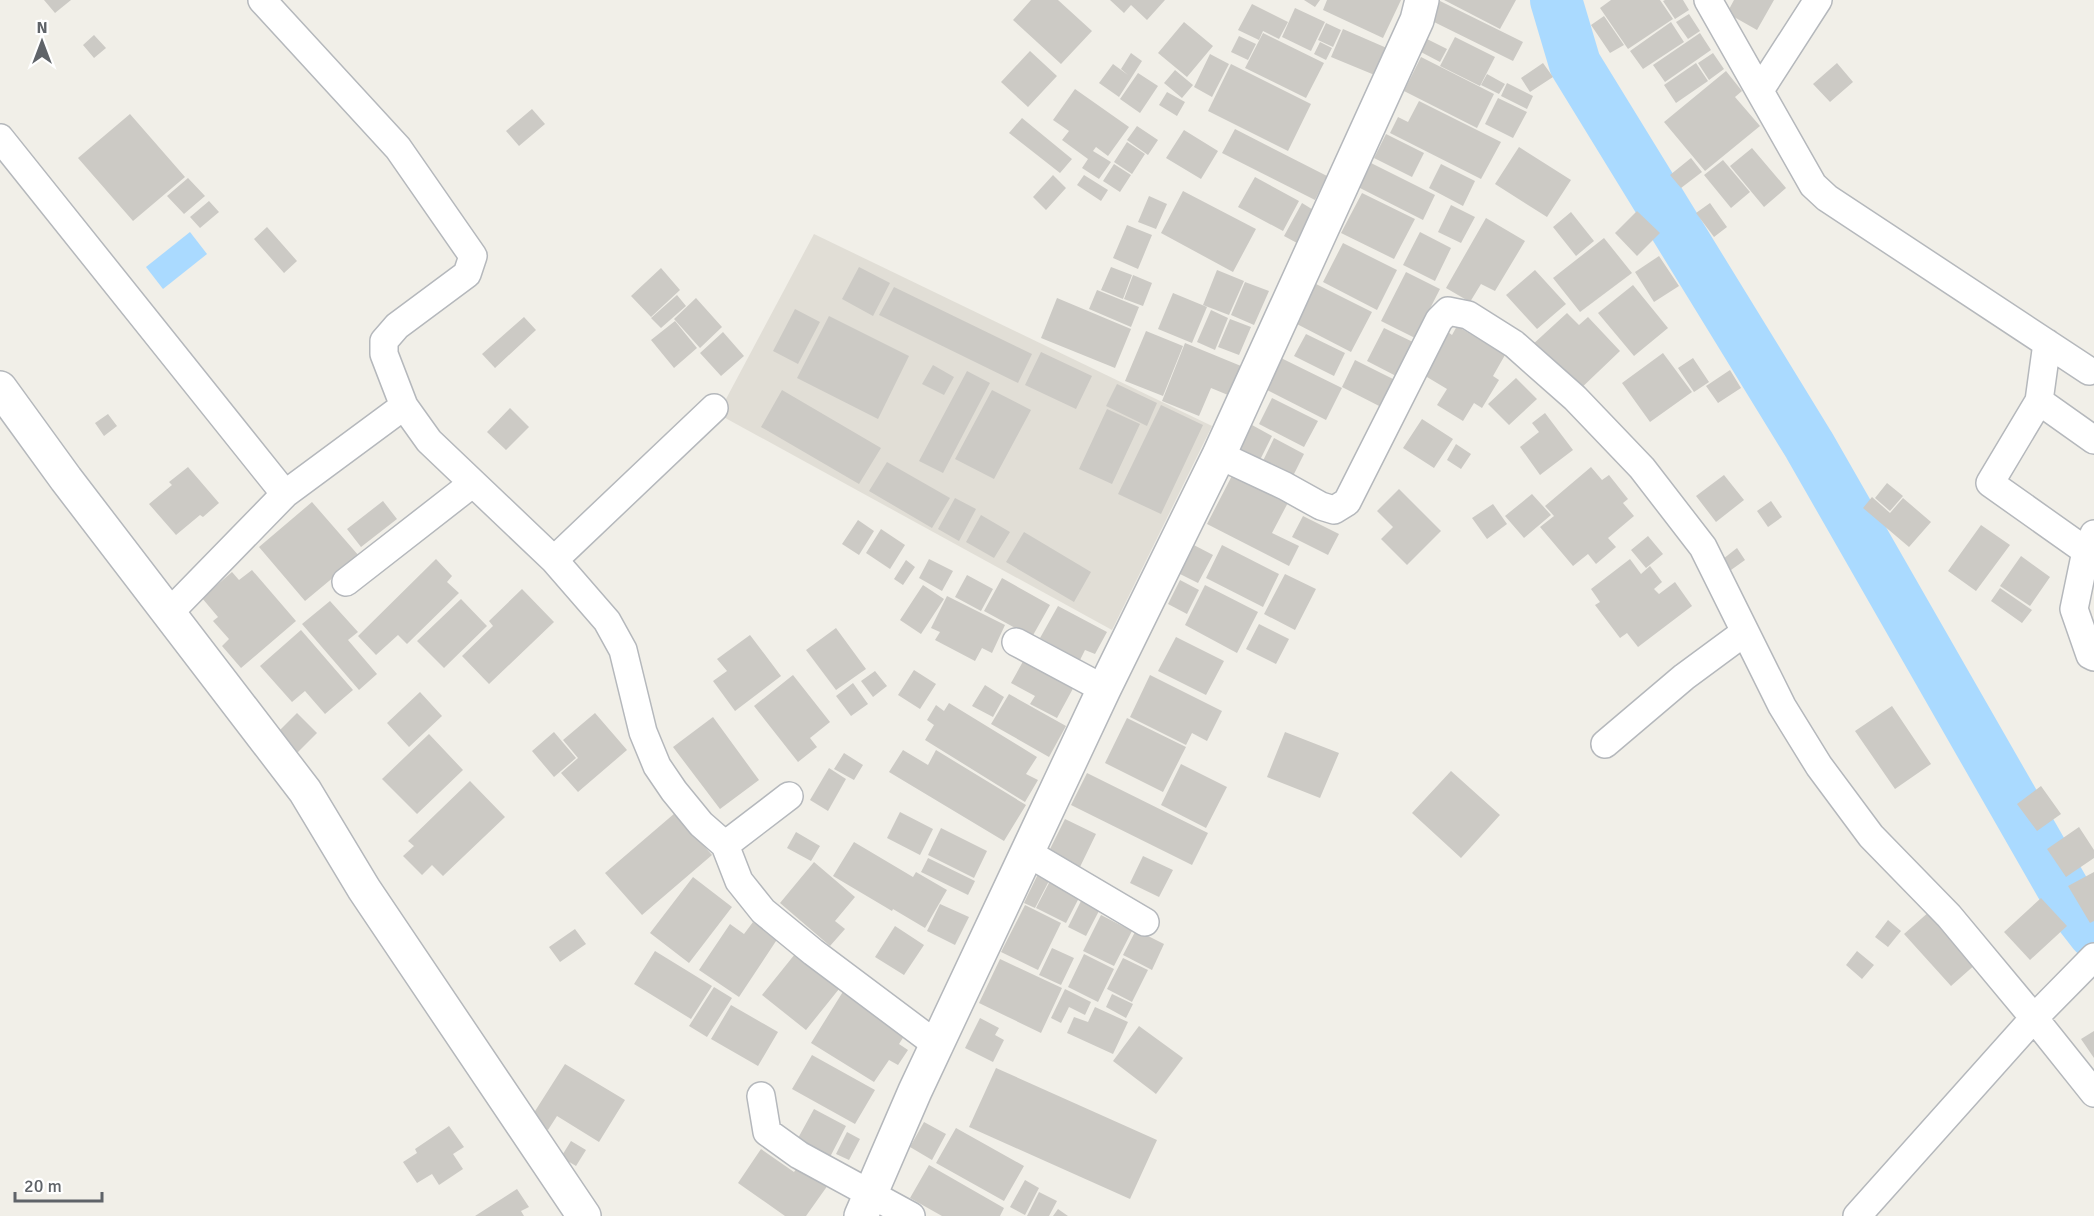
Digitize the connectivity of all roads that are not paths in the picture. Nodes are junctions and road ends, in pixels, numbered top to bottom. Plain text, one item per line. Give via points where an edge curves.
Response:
1 (261, 0) edge
2 (1422, 0) edge
3 (1708, 0) edge
4 (1818, 0) edge
5 (1760, 90) junction
6 (0, 138) edge
7 (2047, 343) junction
8 (2089, 371) dead end
9 (0, 388) edge
10 (2039, 400) junction
11 (404, 406) junction
12 (714, 408) dead end
13 (2094, 440) edge
14 (1219, 455) junction
15 (472, 483) junction
16 (285, 494) junction
17 (2090, 543) edge
18 (554, 560) junction
19 (346, 582) dead end
20 (169, 613) junction
21 (1745, 632) junction
22 (1016, 642) dead end
23 (2094, 657) edge
24 (1104, 689) junction
25 (1605, 744) dead end
26 (789, 795) dead end
27 (725, 845) junction
28 (1028, 853) junction
29 (1145, 922) dead end
30 (2091, 960) edge
31 (2034, 1018) junction
32 (937, 1045) junction
33 (2094, 1094) edge
34 (761, 1096) dead end
35 (865, 1205) edge
36 (584, 1216) edge
37 (911, 1216) edge
38 (1857, 1216) edge

1 - 11 street via 398,148 472,256 467,274 397,326 384,341 384,354
2 - 14 street via 1413,31
3 - 5 street
4 - 5 street
5 - 7 street via 1808,178 1827,198
6 - 16 street
7 - 8 street
7 - 10 street
9 - 20 street
10 - 13 street
10 - 17 street via 1990,483
11 - 15 street via 429,441
11 - 16 street
12 - 18 street
14 - 21 street via 1334,510 1347,502 1439,320 1448,311 1468,315 1514,344 1575,398 1642,468 1703,547
14 - 24 street
15 - 18 street
15 - 19 street
16 - 20 street
17 - 23 street via 2074,609 2090,656
18 - 27 street via 607,621 623,650 657,766 701,824
20 - 36 street via 305,791 364,889
21 - 25 street
21 - 31 street via 1782,706 1825,775 1871,836 1949,916
22 - 24 street
24 - 28 street
26 - 27 street
27 - 32 street via 739,881 763,911
28 - 29 street
28 - 32 street
30 - 31 street
31 - 33 street
31 - 38 street
32 - 35 street
34 - 35 street via 767,1132
35 - 37 street

